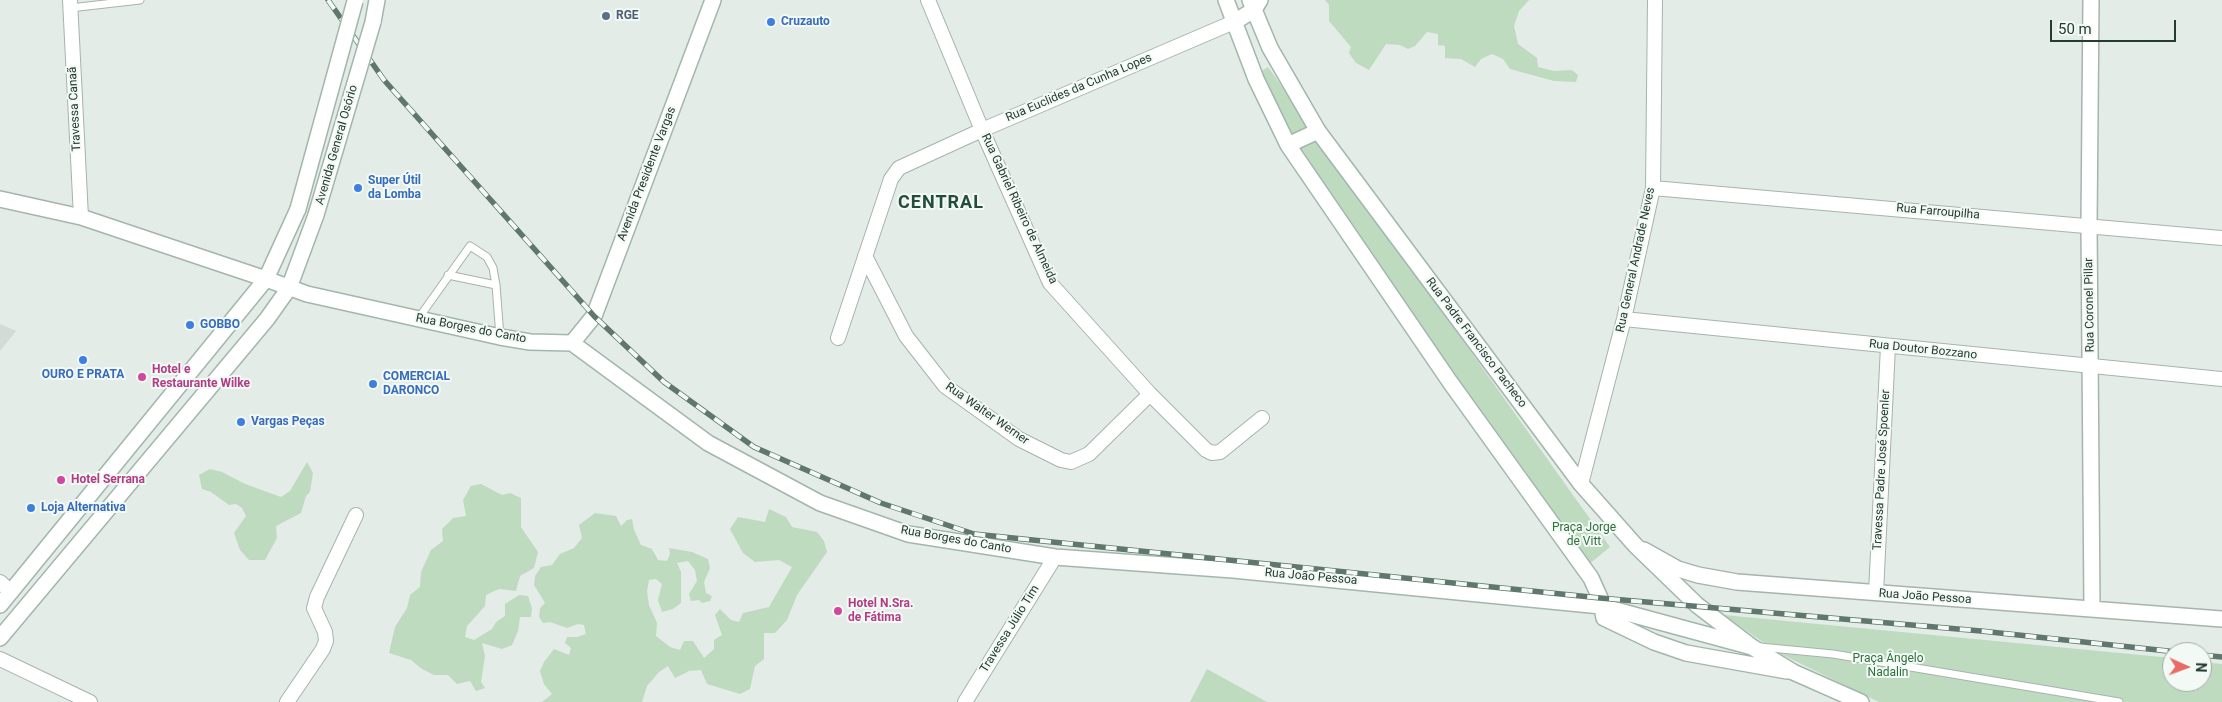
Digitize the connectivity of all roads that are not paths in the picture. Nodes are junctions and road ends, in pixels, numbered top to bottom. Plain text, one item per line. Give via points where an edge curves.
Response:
1 (140, 0) edge
2 (378, 0) edge
3 (713, 0) edge
4 (928, 0) edge
5 (1226, 0) edge
6 (1655, 0) edge
7 (2092, 0) edge
8 (355, 1) edge
9 (1255, 3) edge
10 (70, 4) edge
11 (1234, 22) junction
12 (982, 130) junction
13 (1318, 131) junction
14 (1288, 145) junction
15 (1653, 188) junction
16 (0, 199) edge
17 (81, 217) junction
18 (2089, 225) junction
19 (2222, 238) edge
20 (865, 256) junction
21 (448, 275) junction
22 (266, 279) junction
23 (496, 285) junction
24 (289, 288) junction
25 (418, 319) junction
26 (1624, 319) junction
27 (500, 336) junction
28 (838, 338) dead end
29 (572, 343) junction
30 (1888, 346) junction
31 (2091, 367) junction
32 (2222, 379) edge
33 (1150, 394) junction
34 (1262, 418) dead end
35 (1581, 484) junction
36 (356, 515) dead end
37 (1635, 545) junction
38 (1055, 557) junction
39 (5, 587) edge
40 (1876, 594) junction
41 (0, 605) edge
42 (2092, 609) junction
43 (1603, 612) junction
44 (2222, 619) edge
45 (0, 638) edge
46 (1752, 647) junction
47 (0, 659) edge
48 (1730, 663) junction
49 (1793, 672) junction
50 (90, 702) edge
51 (288, 702) edge
52 (965, 702) edge
53 (1861, 702) edge
54 (2119, 702) edge

1 - 10 lane
2 - 24 main road, Avenida General Osório, bridge via 316,215
3 - 29 main road, Avenida Presidente Vargas via 594,316
4 - 12 street, Rua Gabriel Ribeiro de Almeida
5 - 11 main road
6 - 15 street, Rua General Andrade Neves
7 - 18 main road, Rua Coronel Pillar
8 - 22 main road, Avenida General Osório, bridge via 298,209
9 - 11 main road
9 - 13 main road, Rua Padre Francisco Pacheco via 1270,48
10 - 17 street, Travessa Canaã
11 - 12 street, Rua Euclides da Cunha Lopes
11 - 14 main road via 1256,79
12 - 20 street, Rua Euclides da Cunha Lopes via 898,168 891,179
12 - 33 street, Rua Gabriel Ribeiro de Almeida via 1050,283
13 - 14 main road
13 - 35 main road, Rua Padre Francisco Pacheco
14 - 43 main road via 1450,382 1591,578
15 - 18 street, Rua Farroupilha
15 - 26 street, Rua General Andrade Neves
16 - 17 main road, Rua Borges do Canto
17 - 22 main road, Rua Borges do Canto
18 - 19 street, Rua Farroupilha
18 - 31 main road, Rua Coronel Pillar
20 - 28 street, Rua Euclides da Cunha Lopes
20 - 33 street, Rua Walter Werner via 906,336 945,386 1019,439 1061,460 1071,462 1089,454
21 - 23 lane
21 - 23 lane via 470,246 486,257 493,268
21 - 25 lane
22 - 24 main road, Rua Borges do Canto
22 - 39 main road, Avenida General Osório
23 - 27 lane
24 - 25 main road, Rua Borges do Canto
24 - 45 main road, Avenida General Osório via 267,319
25 - 27 main road, Rua Borges do Canto
26 - 30 street, Rua Doutor Bozzano
26 - 35 street, Rua General Andrade Neves
27 - 29 main road, Rua Borges do Canto via 530,342
29 - 38 main road, Rua Borges do Canto via 708,444 820,503 908,534
30 - 31 street, Rua Doutor Bozzano
30 - 40 street, Travessa Padre José Spoenler
31 - 32 street, Rua Doutor Bozzano
31 - 42 main road, Rua Coronel Pillar
33 - 34 street, Rua Gabriel Ribeiro de Almeida via 1212,453 1220,452
35 - 37 main road, Rua Padre Francisco Pacheco
36 - 51 street via 316,597 314,608 326,641
37 - 40 main road, Rua João Pessoa via 1678,569 1698,576
37 - 46 main road, Rua Padre Francisco Pacheco via 1697,605
38 - 43 main road, Rua João Pessoa via 1233,570 1567,604
38 - 52 street, Travessa Júlio Tim
39 - 41 main road, Avenida General Osório
40 - 42 main road, Rua João Pessoa
42 - 44 main road, Rua João Pessoa
43 - 46 main road, Rua Padre Francisco Pacheco
43 - 48 main road, Rua Padre Francisco Pacheco via 1654,642
46 - 48 main road
46 - 49 main road, Rua Padre Francisco Pacheco
46 - 54 lane via 1833,654
47 - 50 street
48 - 49 main road, Rua Padre Francisco Pacheco
49 - 53 main road, Rua Padre Francisco Pacheco

